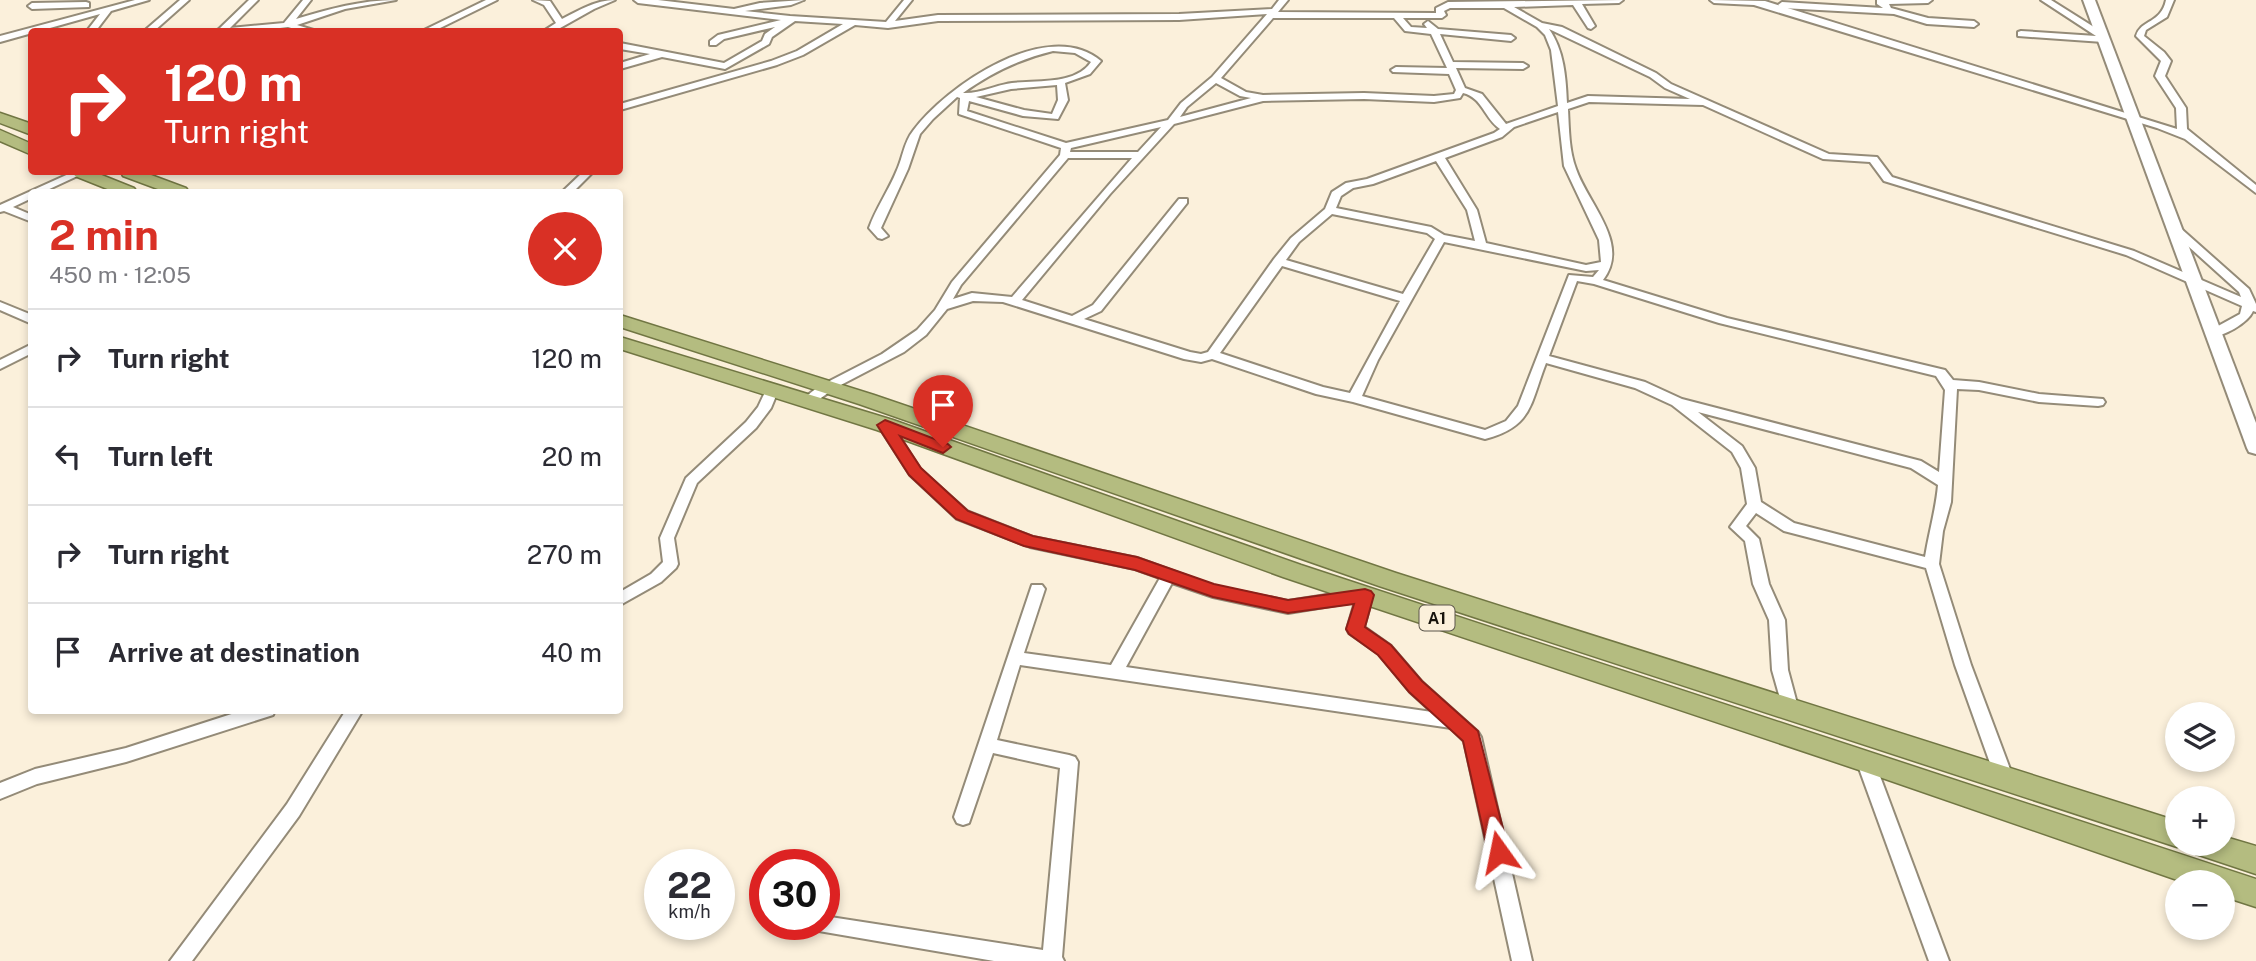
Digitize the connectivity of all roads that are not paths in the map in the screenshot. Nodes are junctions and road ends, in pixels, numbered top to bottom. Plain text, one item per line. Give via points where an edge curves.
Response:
1 (120, 0) edge
2 (145, 0) edge
3 (186, 0) edge
4 (254, 0) edge
5 (307, 0) edge
6 (356, 0) edge
7 (391, 0) edge
8 (493, 0) edge
9 (537, 0) edge
10 (610, 0) edge
11 (638, 0) edge
12 (800, 0) edge
13 (908, 0) edge
14 (1284, 0) edge
15 (1619, 0) edge
16 (1714, 0) edge
17 (1856, 0) edge
18 (1928, 0) edge
19 (2045, 0) edge
20 (2089, 0) edge
21 (2170, 0) edge
22 (1576, 1) edge
23 (88, 2) edge
24 (1754, 2) junction
25 (53, 3) edge
26 (682, 3) edge
27 (340, 4) edge
28 (1506, 5) junction
29 (32, 6) dead end
30 (1831, 6) junction
31 (106, 10) junction
32 (1868, 10) junction
33 (734, 12) junction
34 (1899, 12) junction
35 (1274, 13) junction
36 (80, 15) junction
37 (807, 15) dead end
38 (1396, 15) junction
39 (1427, 16) junction
40 (791, 19) junction
41 (852, 23) junction
42 (561, 24) junction
43 (1974, 24) dead end
44 (288, 25) junction
45 (888, 25) junction
46 (1543, 25) junction
47 (1591, 26) dead end
48 (42, 28) edge
49 (93, 28) edge
50 (152, 28) edge
51 (222, 28) edge
52 (254, 28) edge
53 (300, 28) edge
54 (433, 28) edge
55 (554, 28) edge
56 (1434, 30) junction
57 (1854, 31) junction
58 (28, 32) edge
59 (2021, 34) dead end
60 (2103, 37) junction
61 (1511, 38) dead end
62 (0, 39) edge
63 (713, 43) dead end
64 (623, 46) edge
65 (664, 53) junction
66 (623, 65) edge
67 (1523, 66) dead end
68 (1450, 68) junction
69 (1396, 70) dead end
70 (1215, 79) junction
71 (1060, 82) junction
72 (1461, 90) junction
73 (961, 95) junction
74 (1264, 98) junction
75 (1703, 102) junction
76 (632, 103) junction
77 (623, 106) edge
78 (1561, 108) junction
79 (623, 114) edge
80 (2132, 116) junction
81 (0, 118) edge
82 (1171, 122) junction
83 (28, 128) edge
84 (1506, 129) junction
85 (0, 135) edge
86 (2189, 137) junction
87 (28, 147) edge
88 (1065, 150) junction
89 (1142, 155) junction
90 (1438, 156) junction
91 (74, 175) edge
92 (88, 175) edge
93 (137, 175) edge
94 (585, 175) edge
95 (42, 189) edge
96 (121, 189) edge
97 (172, 189) edge
98 (570, 189) edge
99 (2256, 190) edge
100 (28, 195) edge
101 (1182, 201) dead end
102 (1, 208) edge
103 (1330, 210) junction
104 (28, 218) edge
105 (2174, 228) junction
106 (882, 236) dead end
107 (1441, 238) junction
108 (1481, 245) junction
109 (1278, 261) junction
110 (1607, 265) junction
111 (2193, 280) junction
112 (1595, 281) junction
113 (1406, 299) junction
114 (1014, 302) junction
115 (0, 306) edge
116 (945, 306) junction
117 (2252, 307) edge
118 (28, 318) edge
119 (1073, 320) junction
120 (626, 334) edge
121 (2213, 334) junction
122 (28, 350) edge
123 (1212, 355) junction
124 (1542, 358) junction
125 (0, 365) edge
126 (1949, 384) junction
127 (772, 391) junction
128 (815, 394) junction
129 (1354, 398) junction
130 (1677, 402) junction
131 (2098, 402) dead end
132 (885, 425) junction
133 (2256, 448) edge
134 (1945, 483) junction
135 (1754, 505) junction
136 (1932, 564) junction
137 (1169, 575) junction
138 (1037, 589) dead end
139 (1365, 595) junction
140 (623, 597) edge
141 (1014, 658) junction
142 (1115, 672) junction
143 (1791, 711) junction
144 (255, 714) edge
145 (353, 714) edge
146 (1456, 722) junction
147 (987, 745) junction
148 (1864, 760) junction
149 (2004, 777) junction
150 (0, 791) edge
151 (962, 817) dead end
152 (2165, 830) edge
153 (2235, 853) edge
154 (2256, 860) edge
155 (2256, 893) edge
156 (840, 927) edge
157 (180, 961) edge
158 (1053, 961) edge
159 (1522, 961) edge
160 (1939, 961) edge

1 - 31 street
2 - 31 street
3 - 50 street
4 - 51 street
5 - 44 street
6 - 27 street
7 - 27 street
8 - 54 street
9 - 42 street via 547,3
10 - 42 street
11 - 26 street
12 - 33 street via 749,5
13 - 45 street
14 - 35 street
15 - 22 street
16 - 24 street
17 - 32 street
18 - 34 street via 1880,2
19 - 60 street
20 - 60 main road
21 - 86 street via 2163,18 2142,29 2140,36 2166,61 2160,75 2181,108 2182,129
22 - 28 street
22 - 47 street
23 - 25 street
23 - 36 street
24 - 30 street
24 - 57 street
25 - 29 street
26 - 33 street
27 - 44 street
28 - 39 street via 1447,5 1439,10 1442,15
28 - 46 street
30 - 32 street
30 - 57 street
31 - 36 street
31 - 49 street
32 - 34 street
33 - 40 street
34 - 43 street via 1927,21
35 - 38 street
35 - 45 street via 938,18
35 - 70 street
36 - 48 street
37 - 40 street
38 - 39 street
38 - 56 street via 1408,29
39 - 56 street
40 - 41 street
40 - 63 street
40 - 65 street via 766,42 725,66
41 - 45 street
41 - 76 street via 774,63
42 - 55 street
44 - 52 street
44 - 53 street
46 - 75 street
46 - 78 street via 1560,65
56 - 61 street
56 - 68 street
57 - 80 street
58 - 62 street
59 - 60 street
60 - 80 main road
64 - 65 street
65 - 66 street
67 - 68 street
68 - 69 street
68 - 72 street
70 - 74 street via 1243,94
70 - 82 street
71 - 73 street
71 - 73 street via 1065,93 1055,117
71 - 73 street via 1087,73 1096,61 1072,49 1028,53 984,74
72 - 74 street via 1457,96 1434,99
72 - 84 street via 1484,98 1495,123
73 - 88 street via 962,112
73 - 106 street via 914,136 877,222
74 - 82 street
75 - 78 street via 1588,99
75 - 111 street via 1827,157 1873,159 1888,179 2130,253
76 - 77 street
76 - 79 street
78 - 84 street
78 - 110 street via 1570,167 1596,216
80 - 86 street
80 - 105 main road
81 - 83 highway
82 - 88 street
82 - 89 street
84 - 90 street
85 - 87 highway
86 - 99 street
88 - 89 street
88 - 116 street via 956,285
89 - 114 street
90 - 103 street via 1350,185 1336,194
90 - 108 street via 1462,190
91 - 95 street
92 - 96 highway
93 - 97 highway
94 - 98 street
100 - 102 street
101 - 119 street via 1097,309
102 - 104 street
103 - 107 street via 1430,230
103 - 109 street via 1294,240
105 - 111 main road
105 - 117 street via 2245,291
107 - 108 street
107 - 113 street
108 - 110 street via 1586,268
109 - 113 street
109 - 123 street
110 - 112 street
111 - 117 street
111 - 121 main road
112 - 124 street via 1573,277
112 - 126 street via 1723,319 1940,373
113 - 129 street
114 - 116 street via 972,297
114 - 119 street
115 - 118 street
116 - 128 street via 914,340
117 - 121 street
119 - 123 street via 1188,356
120 - 127 highway, A1
120 - 128 highway, A1
121 - 133 main road
122 - 125 street
123 - 129 street
124 - 129 street via 1519,419 1485,435
124 - 130 street via 1640,385
126 - 131 street
126 - 134 street
127 - 128 highway, A1
127 - 140 street via 751,425 691,481 667,538 671,564 656,579
128 - 132 highway, A1
128 - 143 highway, A1
130 - 134 street via 1916,464
130 - 135 street via 1737,449 1748,468
132 - 137 street via 915,472 962,515 1030,542
132 - 139 highway, A1
134 - 136 street
135 - 136 street via 1789,527
135 - 143 street via 1737,527 1752,539 1761,584 1777,620 1780,670
136 - 149 street
137 - 139 street via 1213,591 1288,607
137 - 142 street
138 - 141 street
139 - 146 street via 1355,629 1385,650 1416,687
139 - 148 highway, A1
141 - 142 street
141 - 147 street
142 - 146 street
143 - 149 highway, A1
144 - 150 street
145 - 157 street via 293,810
146 - 159 street via 1472,737
147 - 151 street
147 - 158 street via 1069,762
148 - 155 highway, A1
148 - 160 street
149 - 152 highway, A1
153 - 154 highway
156 - 158 street

